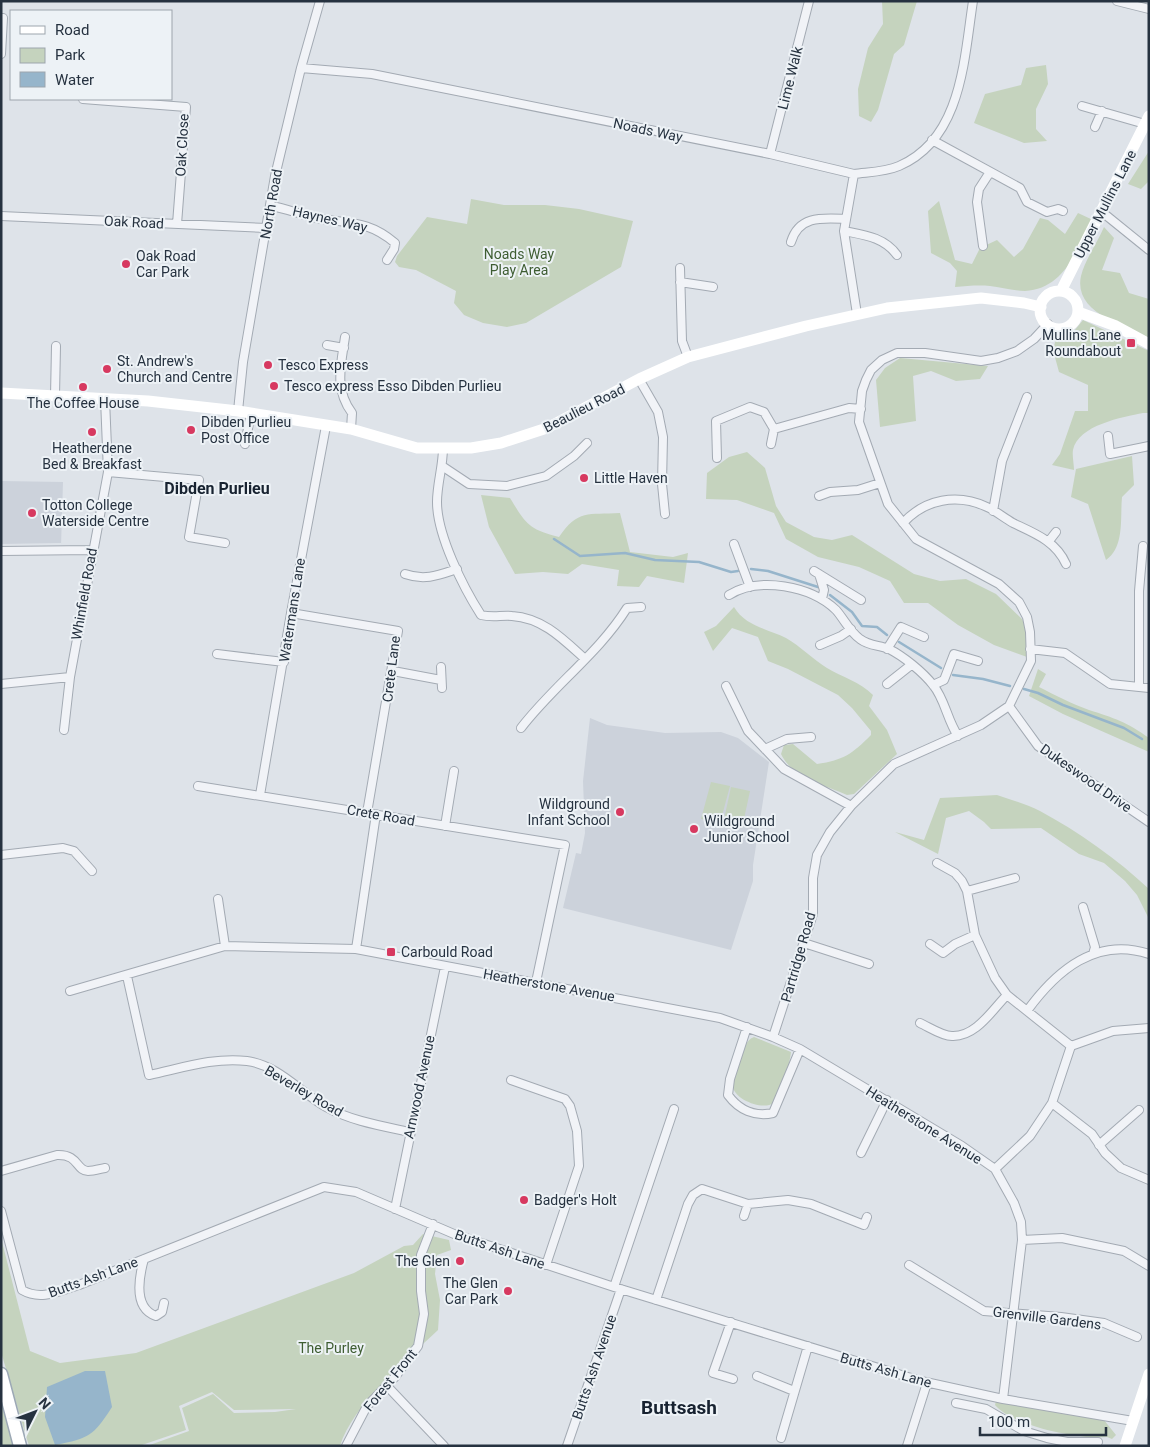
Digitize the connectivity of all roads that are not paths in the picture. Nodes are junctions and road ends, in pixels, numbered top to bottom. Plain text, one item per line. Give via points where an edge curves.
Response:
1 (320, 1) edge
2 (809, 1) edge
3 (973, 1) edge
4 (1116, 1) edge
5 (1149, 9) edge
6 (3, 18) dead end
7 (1, 54) edge
8 (301, 68) junction
9 (95, 100) edge
10 (1082, 106) dead end
11 (1102, 112) junction
12 (1147, 120) edge
13 (1095, 127) dead end
14 (932, 140) junction
15 (770, 154) junction
16 (990, 172) junction
17 (854, 174) junction
18 (272, 206) junction
19 (1063, 211) dead end
20 (1102, 212) junction
21 (1, 216) edge
22 (846, 219) junction
23 (177, 224) junction
24 (267, 228) junction
25 (844, 231) junction
26 (791, 242) dead end
27 (982, 246) dead end
28 (1149, 250) edge
29 (897, 255) dead end
30 (387, 260) dead end
31 (680, 268) dead end
32 (680, 282) junction
33 (713, 287) dead end
34 (1061, 291) junction
35 (1041, 307) junction
36 (1078, 312) junction
37 (857, 314) junction
38 (1048, 324) junction
39 (345, 337) dead end
40 (1149, 344) edge
41 (327, 345) dead end
42 (56, 346) dead end
43 (344, 348) junction
44 (688, 357) junction
45 (639, 379) junction
46 (1, 393) edge
47 (55, 396) junction
48 (1028, 397) dead end
49 (105, 399) junction
50 (861, 409) junction
51 (238, 411) junction
52 (251, 412) junction
53 (326, 426) junction
54 (351, 429) junction
55 (774, 429) junction
56 (1108, 436) dead end
57 (587, 443) dead end
58 (245, 444) dead end
59 (771, 444) dead end
60 (1149, 446) edge
61 (443, 448) junction
62 (718, 458) dead end
63 (442, 466) junction
64 (108, 472) junction
65 (880, 482) junction
66 (819, 496) dead end
67 (993, 511) junction
68 (665, 514) dead end
69 (902, 523) junction
70 (1056, 532) dead end
71 (1049, 541) junction
72 (225, 543) dead end
73 (734, 544) dead end
74 (1144, 546) dead end
75 (92, 550) junction
76 (1, 551) edge
77 (1066, 564) dead end
78 (457, 569) junction
79 (405, 574) dead end
80 (750, 587) junction
81 (730, 596) dead end
82 (822, 599) junction
83 (861, 600) dead end
84 (642, 607) dead end
85 (291, 613) junction
86 (851, 629) junction
87 (924, 637) dead end
88 (820, 645) dead end
89 (887, 649) junction
90 (1030, 649) junction
91 (217, 654) dead end
92 (585, 658) junction
93 (978, 661) dead end
94 (284, 662) junction
95 (911, 665) junction
96 (441, 667) dead end
97 (393, 671) junction
98 (70, 677) junction
99 (441, 680) junction
100 (1, 684) edge
101 (887, 684) dead end
102 (934, 685) junction
103 (726, 686) dead end
104 (1139, 686) junction
105 (442, 688) dead end
106 (1149, 688) edge
107 (1009, 706) junction
108 (521, 728) dead end
109 (64, 730) dead end
110 (958, 736) junction
111 (811, 737) dead end
112 (765, 749) junction
113 (454, 772) dead end
114 (198, 786) dead end
115 (260, 795) junction
116 (850, 806) junction
117 (367, 813) junction
118 (376, 814) junction
119 (1149, 822) edge
120 (444, 826) junction
121 (1, 854) edge
122 (937, 863) dead end
123 (92, 871) dead end
124 (1015, 878) dead end
125 (967, 891) junction
126 (218, 899) dead end
127 (1082, 907) dead end
128 (975, 935) junction
129 (804, 944) junction
130 (930, 944) dead end
131 (225, 946) junction
132 (356, 949) junction
133 (1093, 954) junction
134 (1149, 954) edge
135 (869, 964) dead end
136 (445, 967) junction
137 (127, 976) junction
138 (536, 982) junction
139 (70, 991) dead end
140 (1007, 995) junction
141 (1027, 1011) junction
142 (920, 1023) dead end
143 (747, 1027) junction
144 (1149, 1028) edge
145 (773, 1036) junction
146 (1071, 1046) junction
147 (800, 1049) junction
148 (511, 1080) dead end
149 (887, 1100) junction
150 (1052, 1103) junction
151 (674, 1108) dead end
152 (1140, 1110) dead end
153 (410, 1132) junction
154 (1099, 1145) junction
155 (861, 1153) dead end
156 (105, 1168) dead end
157 (995, 1169) junction
158 (1, 1171) edge
159 (1149, 1180) edge
160 (748, 1204) junction
161 (395, 1208) junction
162 (1, 1211) edge
163 (744, 1216) dead end
164 (866, 1217) dead end
165 (433, 1224) junction
166 (1022, 1240) junction
167 (144, 1259) junction
168 (546, 1265) junction
169 (909, 1265) dead end
170 (1149, 1266) edge
171 (617, 1288) junction
172 (656, 1300) junction
173 (164, 1303) dead end
174 (1013, 1315) junction
175 (731, 1322) junction
176 (1137, 1337) dead end
177 (808, 1346) junction
178 (1, 1374) edge
179 (1149, 1374) edge
180 (757, 1376) dead end
181 (733, 1379) dead end
182 (927, 1383) junction
183 (387, 1386) junction
184 (1146, 1390) edge
185 (794, 1391) junction
186 (989, 1396) junction
187 (1002, 1399) junction
188 (956, 1403) dead end
189 (986, 1409) junction
190 (1132, 1421) junction
191 (781, 1438) dead end
192 (1098, 1442) dead end
193 (20, 1446) edge
194 (346, 1446) edge
195 (444, 1446) edge
196 (567, 1446) edge
197 (907, 1446) edge
198 (1125, 1446) edge

1 - 8 street, North Road
2 - 15 street, Lime Walk
3 - 14 street, Noads Way via 959,87 946,119
4 - 5 street
6 - 7 street
8 - 15 street, Noads Way via 372,74
8 - 18 street, North Road via 275,176
9 - 23 street, Oak Close via 186,107
10 - 11 street
11 - 12 street
11 - 13 street
12 - 20 street, Upper Mullins Lane
14 - 16 street
14 - 17 street, Noads Way via 900,166
15 - 17 street, Noads Way
16 - 19 street via 1020,188 1027,202 1047,212
16 - 27 street via 979,189 977,202
17 - 22 street
18 - 24 street, North Road
18 - 30 street, Haynes Way via 317,218 352,222 378,231 395,243
20 - 28 street
20 - 34 street, Upper Mullins Lane
21 - 23 street, Oak Road
22 - 25 street
22 - 26 street via 814,218 794,232
23 - 24 street, Oak Road
24 - 51 street, North Road via 243,362
25 - 29 street via 877,238
25 - 37 street
31 - 32 street
32 - 33 street
32 - 44 street via 682,341
34 - 35 street via 1050,293
34 - 36 street via 1075,301
35 - 37 street, Beaulieu Road via 981,298
35 - 38 street via 1042,317
36 - 38 street via 1073,322 1064,328 1053,328
36 - 40 street via 1116,326
37 - 44 street, Beaulieu Road
38 - 50 street via 1034,340 998,358 981,361 925,353 897,353 871,370
39 - 43 street
41 - 43 street
42 - 47 street
43 - 54 street via 339,385 344,402 352,412
44 - 45 street, Beaulieu Road
45 - 61 street, Beaulieu Road via 547,428 501,443
45 - 68 street via 658,412 663,437
46 - 47 street, Beaulieu Road
47 - 49 street, Beaulieu Road
48 - 67 street via 1002,461
49 - 51 street, Beaulieu Road
49 - 64 street, Whinfield Road
50 - 55 street via 850,408
50 - 65 street via 859,422
51 - 52 street, Beaulieu Road
52 - 53 street, Beaulieu Road
52 - 58 street
53 - 54 street, Beaulieu Road
53 - 85 street, Watermans Lane
54 - 61 street, Beaulieu Road via 417,448
55 - 59 street
55 - 62 street via 764,412 754,408 719,419 715,423
56 - 60 street via 1110,454
57 - 63 street via 546,476 507,486 469,484
61 - 63 street
63 - 78 street via 437,502 441,526
64 - 72 street via 199,480 190,537
64 - 75 street, Whinfield Road
65 - 66 street via 858,490
65 - 69 street via 888,504
67 - 69 street via 959,499 938,500
67 - 71 street
69 - 90 street via 916,540 999,584 1019,602 1027,618
70 - 71 street
71 - 77 street
73 - 80 street
74 - 104 street via 1139,591
75 - 76 street
75 - 98 street, Whinfield Road
78 - 79 street via 434,577 418,578
78 - 92 street via 481,615 492,618 511,616 543,625
80 - 81 street via 737,590
80 - 82 street via 784,586
82 - 83 street via 824,590 816,573
82 - 86 street
84 - 92 street via 627,608
85 - 94 street, Watermans Lane
85 - 97 street, Crete Lane via 398,631
86 - 88 street
86 - 89 street via 859,639
87 - 89 street via 901,628
89 - 95 street
90 - 104 street via 1065,653 1110,684 1128,688
90 - 107 street via 1031,661
91 - 94 street
92 - 108 street via 554,688
93 - 102 street via 954,654 944,680
94 - 115 street, Watermans Lane
95 - 101 street
95 - 102 street
96 - 99 street
97 - 99 street
97 - 117 street, Crete Lane
98 - 100 street
98 - 109 street, Whinfield Road
99 - 105 street
102 - 110 street
103 - 112 street via 748,730
104 - 106 street
107 - 110 street, Partridge Road
107 - 119 street, Dukeswood Drive via 1038,746
110 - 116 street, Partridge Road via 894,764
111 - 112 street via 787,739
112 - 116 street via 784,769
113 - 120 street
114 - 115 street, Crete Road
115 - 117 street, Crete Road
116 - 129 street, Partridge Road via 817,856 813,914
117 - 118 street, Crete Road
118 - 120 street, Crete Road
118 - 132 street
120 - 138 street, Crete Road via 565,845
121 - 123 street via 63,848 74,850
122 - 125 street via 956,873
124 - 125 street
125 - 128 street
126 - 131 street
127 - 133 street via 1095,947
128 - 130 street via 943,953
128 - 140 street via 995,978
129 - 135 street
129 - 145 street, Partridge Road
131 - 132 street, Heatherstone Avenue
131 - 137 street, Heatherstone Avenue
132 - 136 street, Heatherstone Avenue
133 - 134 street via 1114,948
133 - 141 street via 1059,974
136 - 138 street, Heatherstone Avenue
136 - 153 street, Arnwood Avenue
137 - 139 street, Heatherstone Avenue
137 - 153 street, Beverley Road via 150,1075 216,1060 249,1062 272,1069 326,1107 353,1119
138 - 143 street, Heatherstone Avenue via 705,1015
140 - 141 street
140 - 142 street via 978,1026 965,1034 951,1037
141 - 146 street
143 - 145 street, Heatherstone Avenue
143 - 147 street via 728,1095 736,1105 760,1116 773,1113
144 - 146 street via 1113,1031
145 - 147 street, Heatherstone Avenue
146 - 150 street
147 - 149 street, Heatherstone Avenue
148 - 168 street via 565,1099 577,1131 579,1166
149 - 155 street
149 - 157 street, Heatherstone Avenue
150 - 154 street via 1092,1134
150 - 157 street via 1030,1136
151 - 171 street, Butts Ash Avenue
152 - 154 street
153 - 161 street, Arnwood Avenue
154 - 159 street via 1121,1168
156 - 158 street via 82,1170 73,1158 57,1155
157 - 166 street via 1014,1203
160 - 163 street
160 - 164 street via 788,1200 811,1204 864,1225
160 - 172 street via 702,1189 693,1195
161 - 165 street, Butts Ash Lane
161 - 167 street, Butts Ash Lane via 356,1192 324,1187
162 - 167 street, Butts Ash Lane via 22,1290 30,1294 46,1296
165 - 168 street, Butts Ash Lane
165 - 183 street, Forest Front via 421,1255 422,1335 414,1355
166 - 170 street via 1062,1238 1124,1250
166 - 174 street
167 - 173 street via 139,1278 143,1304 149,1313 156,1316 162,1312
168 - 171 street, Butts Ash Lane
169 - 174 street, Grenville Gardens via 984,1311
171 - 172 street, Butts Ash Lane
171 - 196 street, Butts Ash Avenue
172 - 175 street, Butts Ash Lane
174 - 176 street, Grenville Gardens via 1061,1317 1104,1324
174 - 187 street
175 - 177 street, Butts Ash Lane
175 - 181 street via 713,1372
177 - 182 street, Butts Ash Lane
177 - 185 street
178 - 193 main road
179 - 184 street
180 - 185 street
182 - 186 street, Butts Ash Lane
182 - 197 street
183 - 194 street, Forest Front via 367,1406
183 - 195 street
184 - 190 street
185 - 191 street
186 - 187 street, Butts Ash Lane
186 - 189 street
187 - 190 street, Butts Ash Lane
188 - 189 street
189 - 192 street via 1024,1431 1047,1438 1066,1442
190 - 198 street

